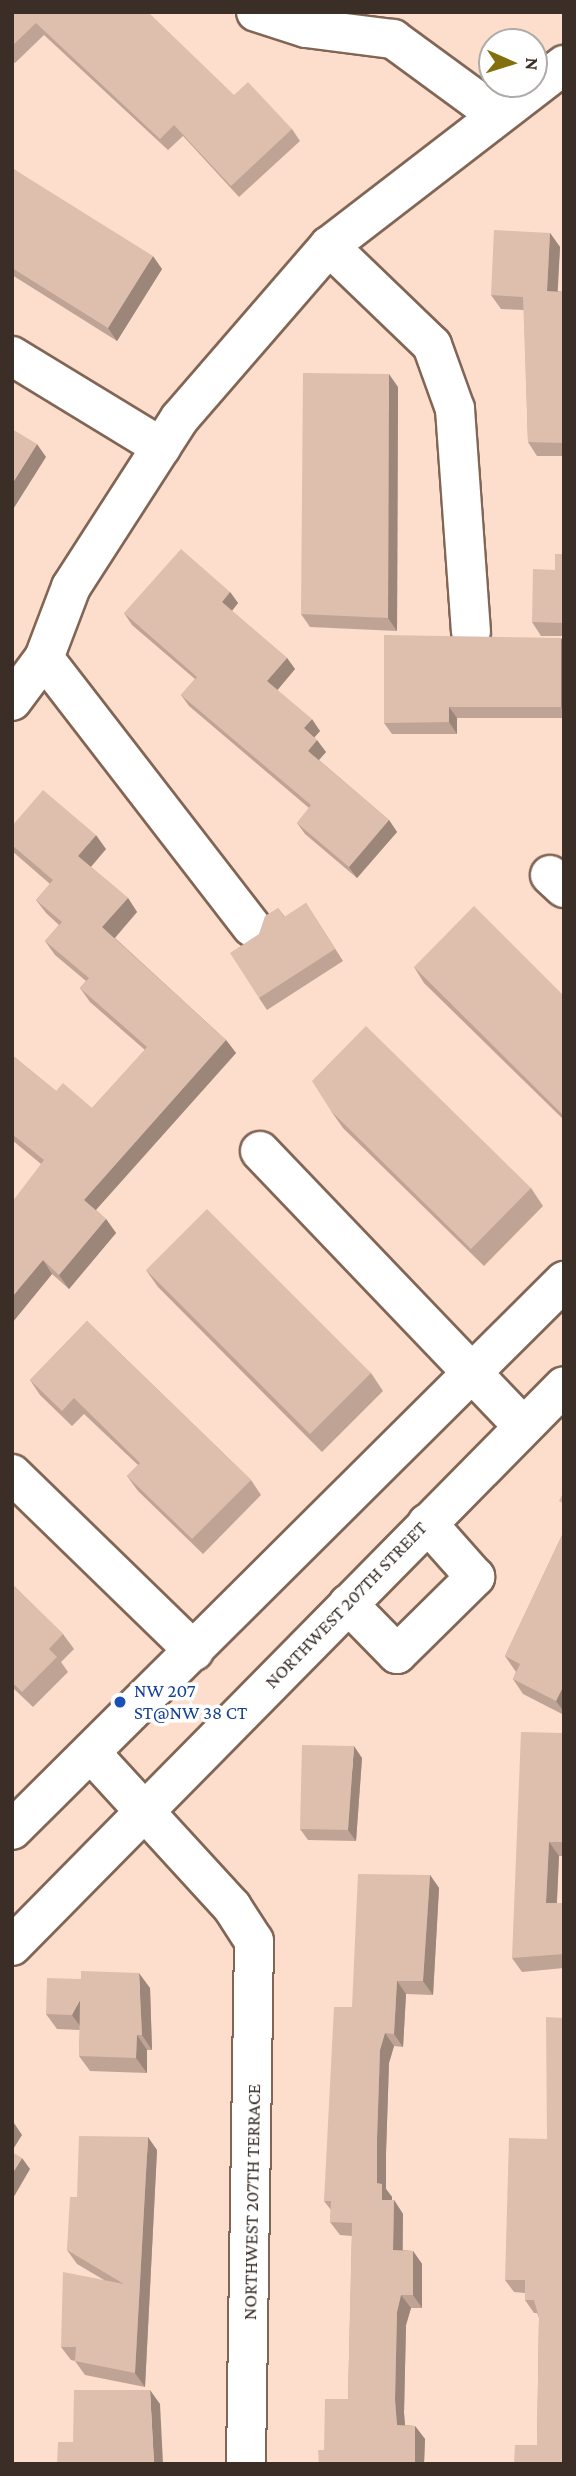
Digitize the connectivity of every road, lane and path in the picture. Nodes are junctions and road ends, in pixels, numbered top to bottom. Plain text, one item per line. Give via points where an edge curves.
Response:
1 (256, 12) edge
2 (564, 65) edge
3 (497, 115) junction
4 (329, 246) junction
5 (12, 356) edge
6 (161, 447) junction
7 (471, 631) dead end
8 (44, 658) junction
9 (12, 701) edge
10 (253, 927) dead end
11 (260, 1151) dead end
12 (564, 1280) edge
13 (473, 1373) junction
14 (564, 1386) edge
15 (522, 1425) junction
16 (12, 1474) edge
17 (427, 1522) junction
18 (348, 1604) junction
19 (194, 1651) junction
20 (91, 1753) junction
21 (146, 1811) junction
22 (12, 1830) edge
23 (12, 1946) edge
24 (246, 2464) edge

1 - 3 street via 306,28 393,39
2 - 3 street
3 - 4 street
4 - 6 street
4 - 7 street via 432,345 455,409
5 - 6 street
6 - 8 street via 71,587
8 - 9 street
8 - 10 street
11 - 13 street
12 - 13 street
13 - 15 street
13 - 19 street
14 - 15 street, NORTHWEST 207TH STREET
15 - 17 street, NORTHWEST 207TH STREET
16 - 19 street
17 - 18 street, NORTHWEST 207TH STREET
17 - 18 street via 475,1577 397,1654
18 - 21 street, NORTHWEST 207TH STREET
19 - 20 street
20 - 21 street
20 - 22 street
21 - 23 street, NORTHWEST 207TH STREET
21 - 24 street, NORTHWEST 207TH TERRACE via 232,1907 254,1941

